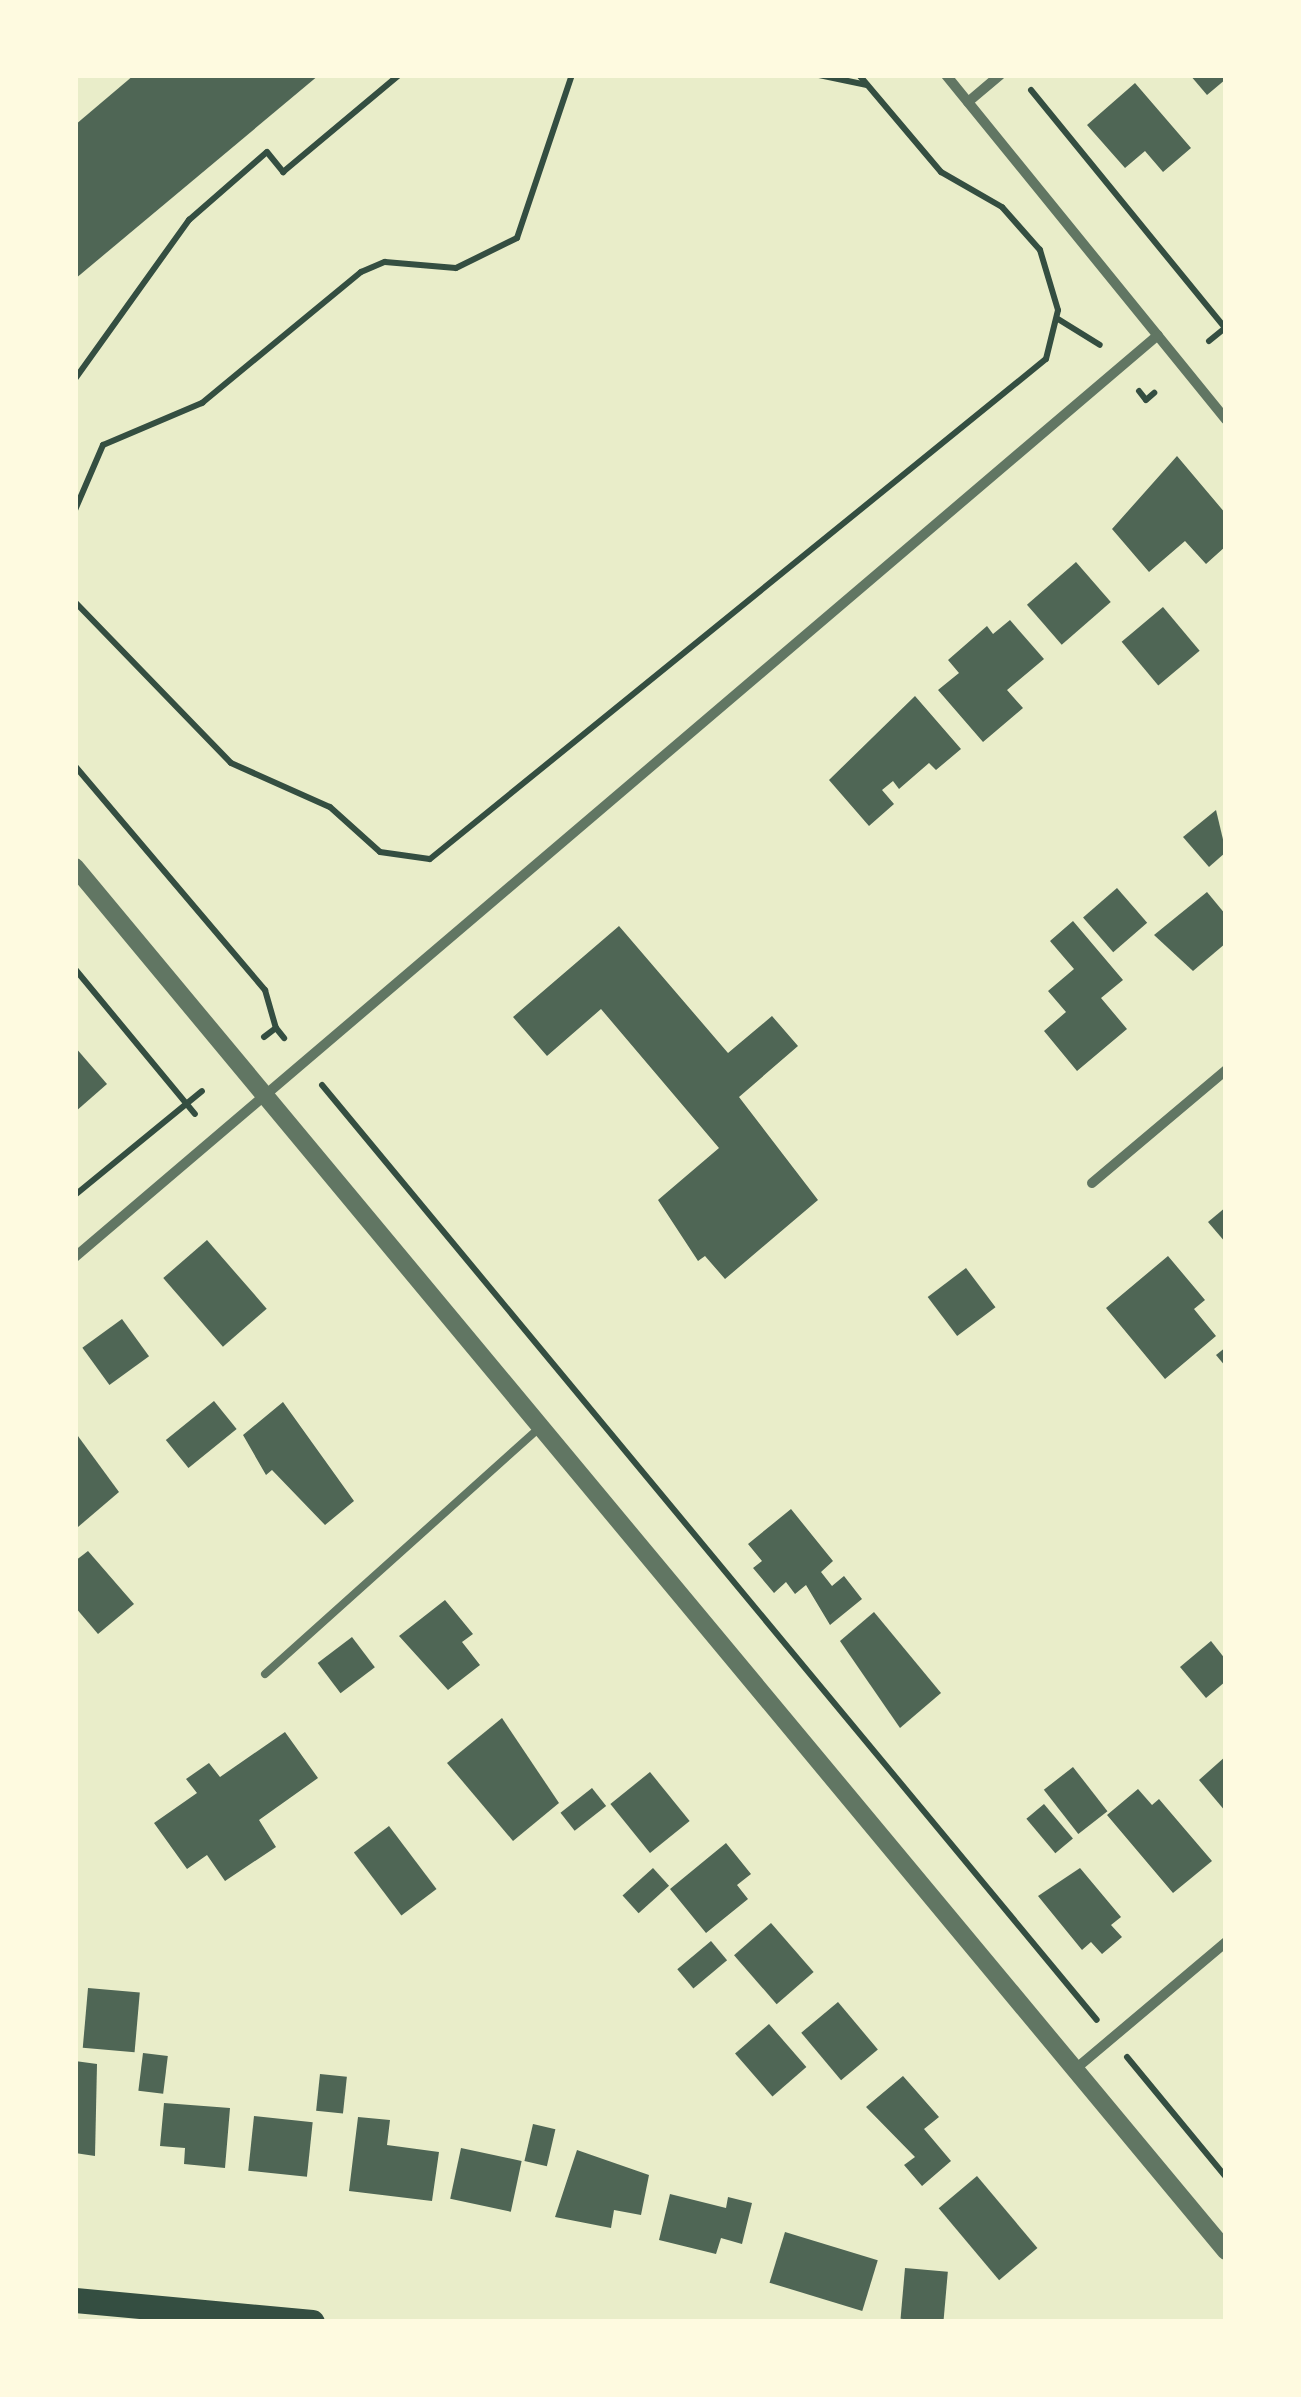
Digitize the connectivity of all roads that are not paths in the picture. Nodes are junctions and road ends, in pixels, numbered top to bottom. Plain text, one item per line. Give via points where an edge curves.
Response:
1 (946, 75) edge
2 (1000, 75) edge
3 (968, 102) junction
4 (1158, 335) junction
5 (1226, 419) edge
6 (75, 867) edge
7 (1226, 1070) edge
8 (262, 1099) junction
9 (1092, 1183) dead end
10 (75, 1257) edge
11 (537, 1430) junction
12 (265, 1674) dead end
13 (1226, 1942) edge
14 (1072, 2072) junction
15 (1226, 2251) edge
16 (75, 2300) edge
17 (312, 2322) edge

1 - 3 street
2 - 3 street
3 - 4 street
4 - 5 street
4 - 8 street
6 - 8 street
7 - 9 street
8 - 10 street
8 - 11 street
11 - 12 lane
11 - 14 street
13 - 14 street
14 - 15 street
16 - 17 main road

